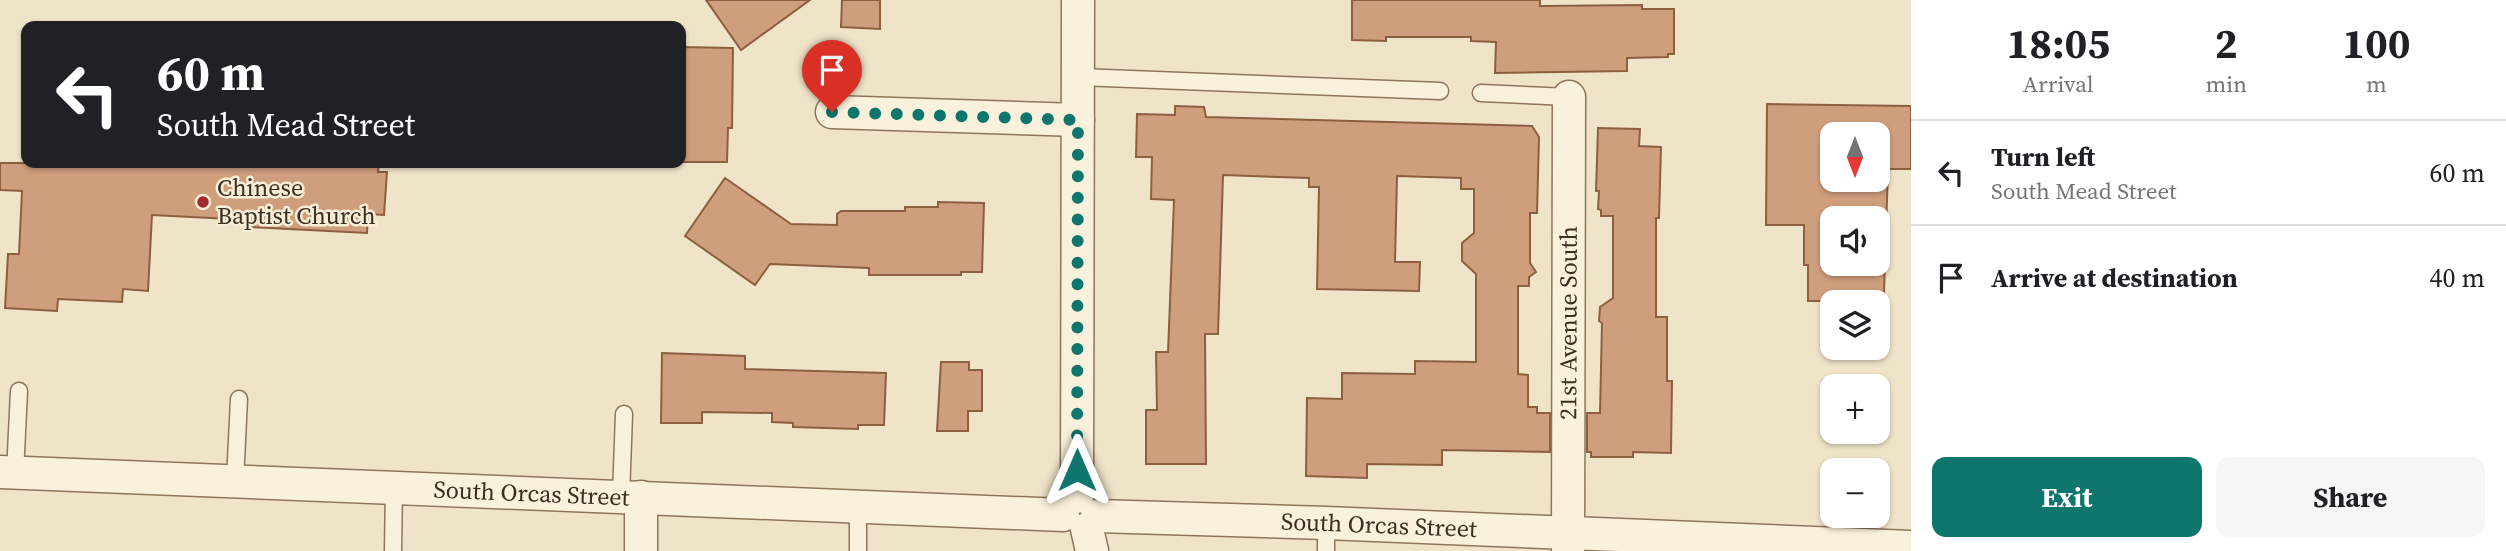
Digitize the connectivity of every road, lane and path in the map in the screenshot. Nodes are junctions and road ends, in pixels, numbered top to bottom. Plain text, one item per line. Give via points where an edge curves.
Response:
1 (1078, 0) edge
2 (1079, 77) junction
3 (1440, 91) dead end
4 (1481, 93) dead end
5 (1569, 97) joint
6 (832, 112) dead end
7 (1078, 120) junction
8 (19, 391) dead end
9 (239, 399) dead end
10 (624, 414) dead end
11 (7, 472) edge
12 (235, 481) junction
13 (394, 487) junction
14 (631, 497) junction
15 (858, 506) junction
16 (1083, 522) edge
17 (1326, 537) edge
18 (1568, 542) edge
19 (1783, 546) edge
20 (1911, 547) edge
21 (393, 551) edge
22 (641, 551) edge
23 (858, 551) edge

1 - 2 street
2 - 3 lane
2 - 7 street
4 - 5 lane
5 - 18 street, 21st Avenue South
6 - 7 street
7 - 16 street
8 - 11 lane
9 - 12 lane
10 - 14 lane
11 - 12 street, South Orcas Street
12 - 13 street, South Orcas Street
13 - 14 street, South Orcas Street
13 - 21 lane
14 - 15 street, South Orcas Street
14 - 22 street
15 - 16 street, South Orcas Street
15 - 23 lane
16 - 17 street, South Orcas Street
17 - 18 street, South Orcas Street
18 - 19 street, South Orcas Street
19 - 20 street, South Orcas Street

